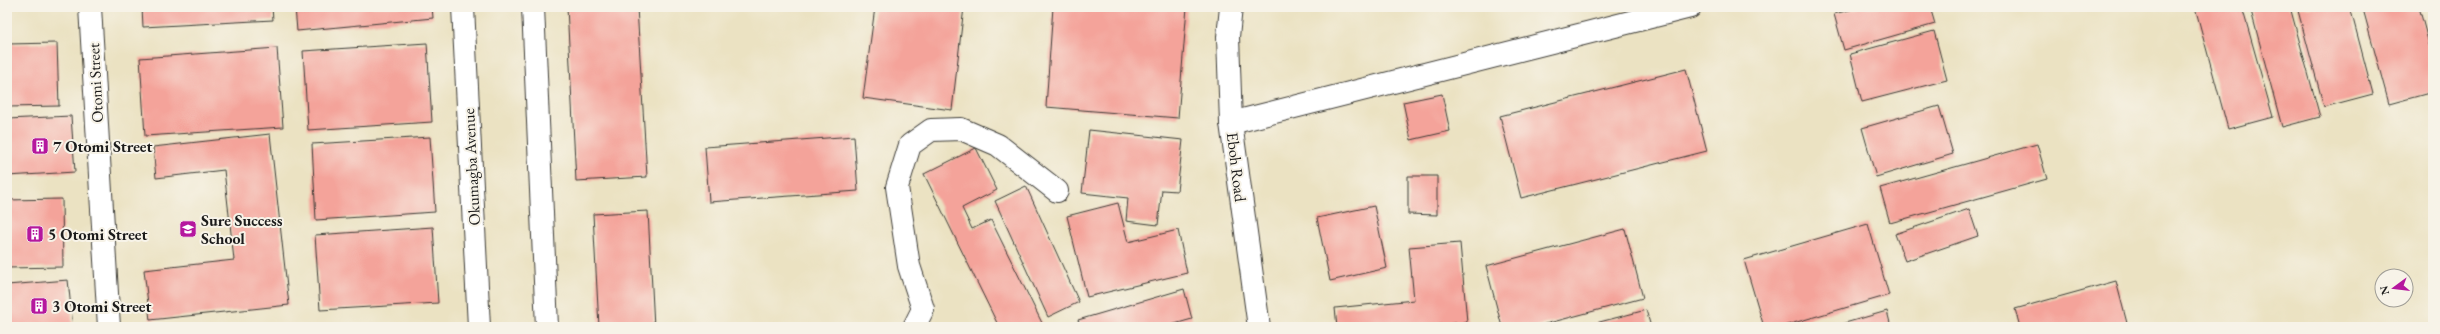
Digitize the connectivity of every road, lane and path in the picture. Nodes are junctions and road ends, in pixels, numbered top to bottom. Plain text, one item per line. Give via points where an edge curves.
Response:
1 (90, 7) edge
2 (463, 7) edge
3 (533, 7) edge
4 (1231, 7) edge
5 (1690, 7) edge
6 (1231, 123) junction
7 (1057, 191) dead end
8 (109, 327) edge
9 (478, 327) edge
10 (547, 327) edge
11 (914, 327) edge
12 (1259, 327) edge

1 - 8 street, Otomi Street
2 - 9 street, Okumagba Avenue
3 - 10 street
4 - 6 street, Eboh Road via 1228,37
5 - 6 street
6 - 12 street, Eboh Road
7 - 11 street via 998,145 961,129 931,130 910,145 898,187 909,266 923,309

